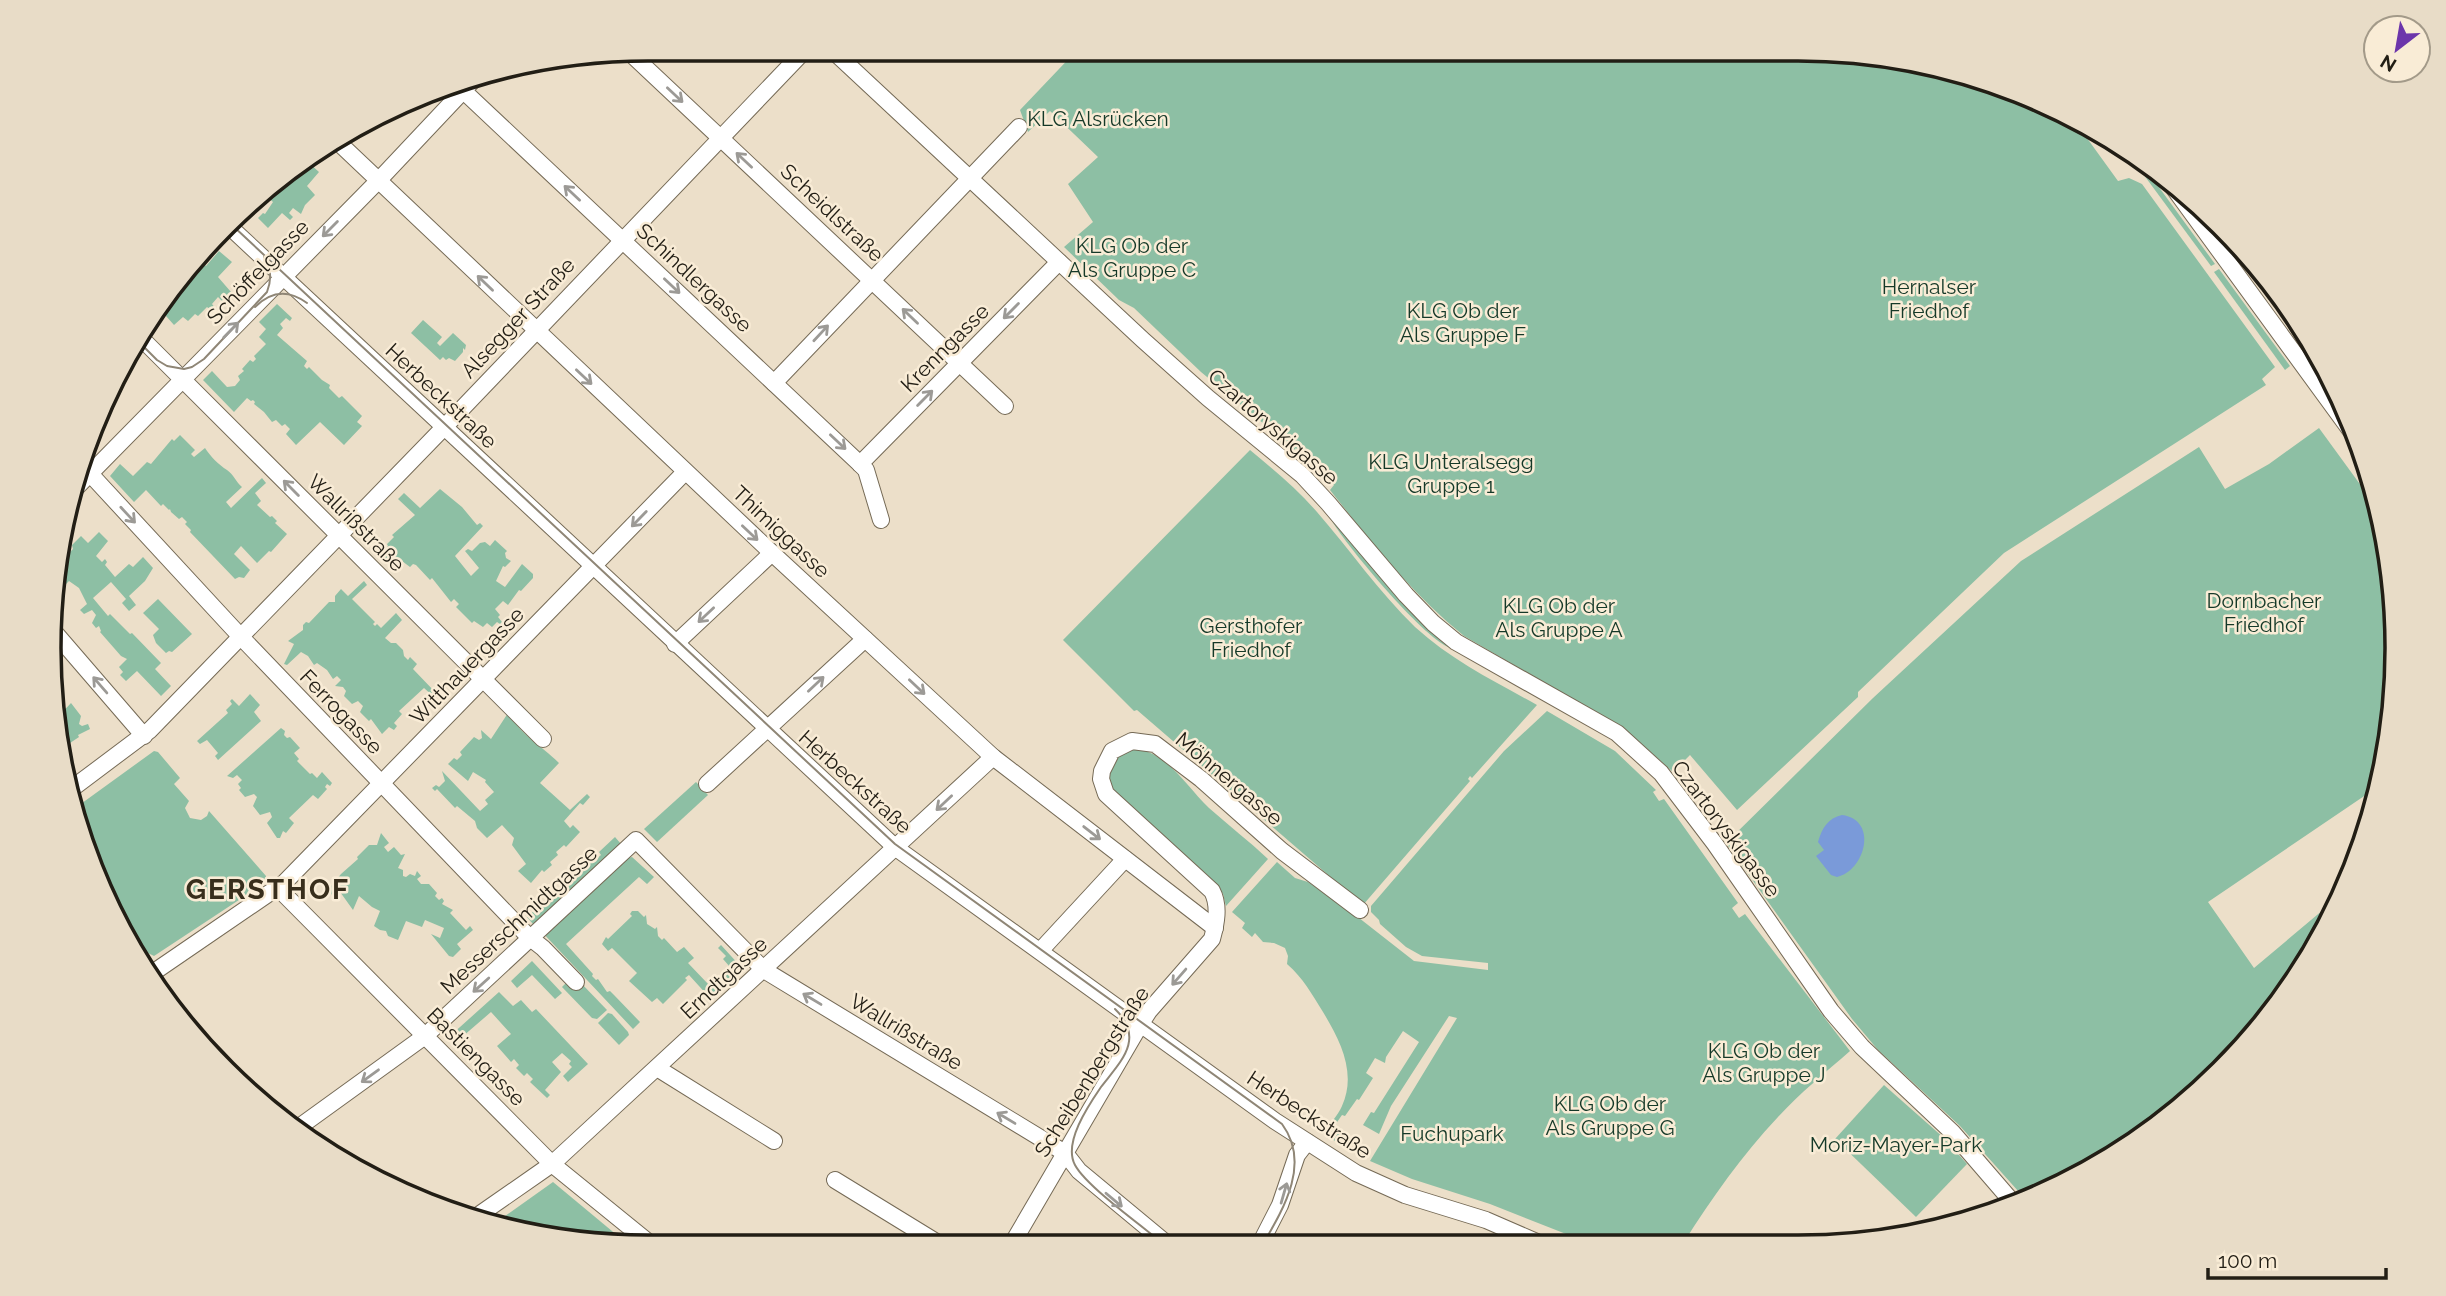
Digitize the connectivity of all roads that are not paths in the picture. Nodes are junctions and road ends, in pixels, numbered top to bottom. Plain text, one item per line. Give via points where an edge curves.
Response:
1 (639, 61) edge
2 (794, 61) edge
3 (844, 61) edge
4 (464, 91) edge
5 (451, 95) edge
6 (1019, 127) dead end
7 (720, 138) junction
8 (343, 147) edge
9 (969, 178) junction
10 (378, 181) junction
11 (2193, 214) edge
12 (235, 232) edge
13 (622, 240) junction
14 (1059, 262) junction
15 (282, 278) junction
16 (872, 280) junction
17 (535, 331) junction
18 (147, 344) edge
19 (959, 363) junction
20 (183, 379) junction
21 (774, 383) junction
22 (2331, 404) edge
23 (1005, 406) dead end
24 (444, 428) junction
25 (860, 464) junction
26 (90, 465) edge
27 (88, 471) edge
28 (685, 472) junction
29 (881, 520) dead end
30 (339, 536) junction
31 (772, 553) junction
32 (592, 566) junction
33 (241, 637) junction
34 (864, 639) junction
35 (61, 641) edge
36 (675, 644) junction
37 (484, 679) junction
38 (768, 730) junction
39 (144, 736) junction
40 (543, 739) dead end
41 (993, 757) junction
42 (78, 784) edge
43 (381, 784) junction
44 (707, 784) dead end
45 (636, 840) joint
46 (895, 848) junction
47 (1125, 859) junction
48 (278, 888) junction
49 (1360, 910) dead end
50 (1215, 928) junction
51 (529, 937) junction
52 (1040, 951) junction
53 (157, 970) edge
54 (764, 970) junction
55 (576, 982) dead end
56 (1140, 1025) junction
57 (425, 1036) junction
58 (657, 1068) junction
59 (304, 1123) edge
60 (774, 1141) dead end
61 (1307, 1142) junction
62 (1065, 1153) junction
63 (552, 1164) junction
64 (835, 1180) dead end
65 (2005, 1197) edge
66 (484, 1211) edge
67 (639, 1235) edge
68 (925, 1235) edge
69 (1018, 1235) edge
70 (1156, 1235) edge
71 (1265, 1235) edge
72 (1521, 1235) edge

1 -> 7 street, Scheidlstraße
2 - 7 street, Alsegger Straße
3 - 9 street, Czartoryskigasse
13 -> 4 street, Schindlergasse
5 - 10 street, Schöffelgasse
6 - 9 street
7 - 13 street, Alsegger Straße
16 -> 7 street, Scheidlstraße
8 - 10 street, Thimiggasse
9 - 14 street, Czartoryskigasse
9 - 16 street
10 -> 15 street, Schöffelgasse
17 -> 10 street, Thimiggasse
11 - 22 street
12 - 15 street, Herbeckstraße
13 - 17 street, Alsegger Straße
13 -> 21 street, Schindlergasse
14 -> 19 street, Krenngasse
14 - 65 street, Czartoryskigasse via 1194,386 1301,475 1433,623 1456,642 1617,733 1661,773 1831,1011 1861,1047 1952,1132
20 -> 15 street, Schöffelgasse
15 - 24 street, Herbeckstraße
19 -> 16 street, Scheidlstraße
21 -> 16 street
17 - 24 street, Alsegger Straße
17 -> 28 street, Thimiggasse
18 - 20 street, Wallrißstraße
19 - 23 street, Scheidlstraße
25 -> 19 street, Krenngasse
20 - 26 street, Schöffelgasse
30 -> 20 street, Wallrißstraße
21 -> 25 street, Schindlergasse
24 - 30 street, Alsegger Straße
24 - 32 street, Herbeckstraße
25 - 29 street, Schindlergasse via 866,470
27 -> 33 street, Ferrogasse
28 -> 31 street, Thimiggasse
28 -> 32 street, Witthauergasse
30 - 33 street, Alsegger Straße
30 - 37 street, Wallrißstraße
31 - 34 street, Thimiggasse
31 -> 36 street
32 - 36 street, Herbeckstraße
32 - 37 street, Witthauergasse
33 - 39 street, Alsegger Straße
33 - 43 street, Ferrogasse
38 -> 34 street
34 -> 41 street, Thimiggasse
39 -> 35 street
36 - 38 street, Herbeckstraße
37 - 40 street, Wallrißstraße
37 - 43 street, Witthauergasse
38 - 44 street
38 - 46 street, Herbeckstraße
39 - 42 street, Alsegger Straße
41 -> 46 street, Erndtgasse
41 -> 47 street, Thimiggasse
43 - 48 street, Witthauergasse
43 - 51 street, Ferrogasse
45 - 51 street, Messerschmidtgasse
45 - 54 street, Wallrißstraße
46 - 52 street, Herbeckstraße
46 - 54 street, Erndtgasse
47 - 50 street, Thimiggasse
47 - 52 street
48 - 53 street, Witthauergasse
48 - 57 street, Bastiengasse
49 - 50 street, Möhnergasse via 1155,744 1132,741 1119,746 1102,772 1106,794 1212,891 1217,905
50 -> 56 street, Scheibenbergstraße via 1212,939
51 - 55 street, Ferrogasse
51 -> 57 street, Messerschmidtgasse
52 - 56 street, Herbeckstraße
54 - 58 street, Erndtgasse
62 -> 54 street, Wallrißstraße
56 - 61 street, Herbeckstraße
56 - 62 street, Scheibenbergstraße
57 -> 59 street, Messerschmidtgasse
57 - 63 street, Bastiengasse
58 - 60 street
58 - 63 street, Erndtgasse
71 -> 61 street via 1297,1155
61 - 72 street, Herbeckstraße via 1370,1180
62 - 69 street, Scheibenbergstraße
62 -> 70 street, Wallrißstraße via 1079,1171
63 - 66 street, Erndtgasse
63 - 67 street, Bastiengasse
64 - 68 street

